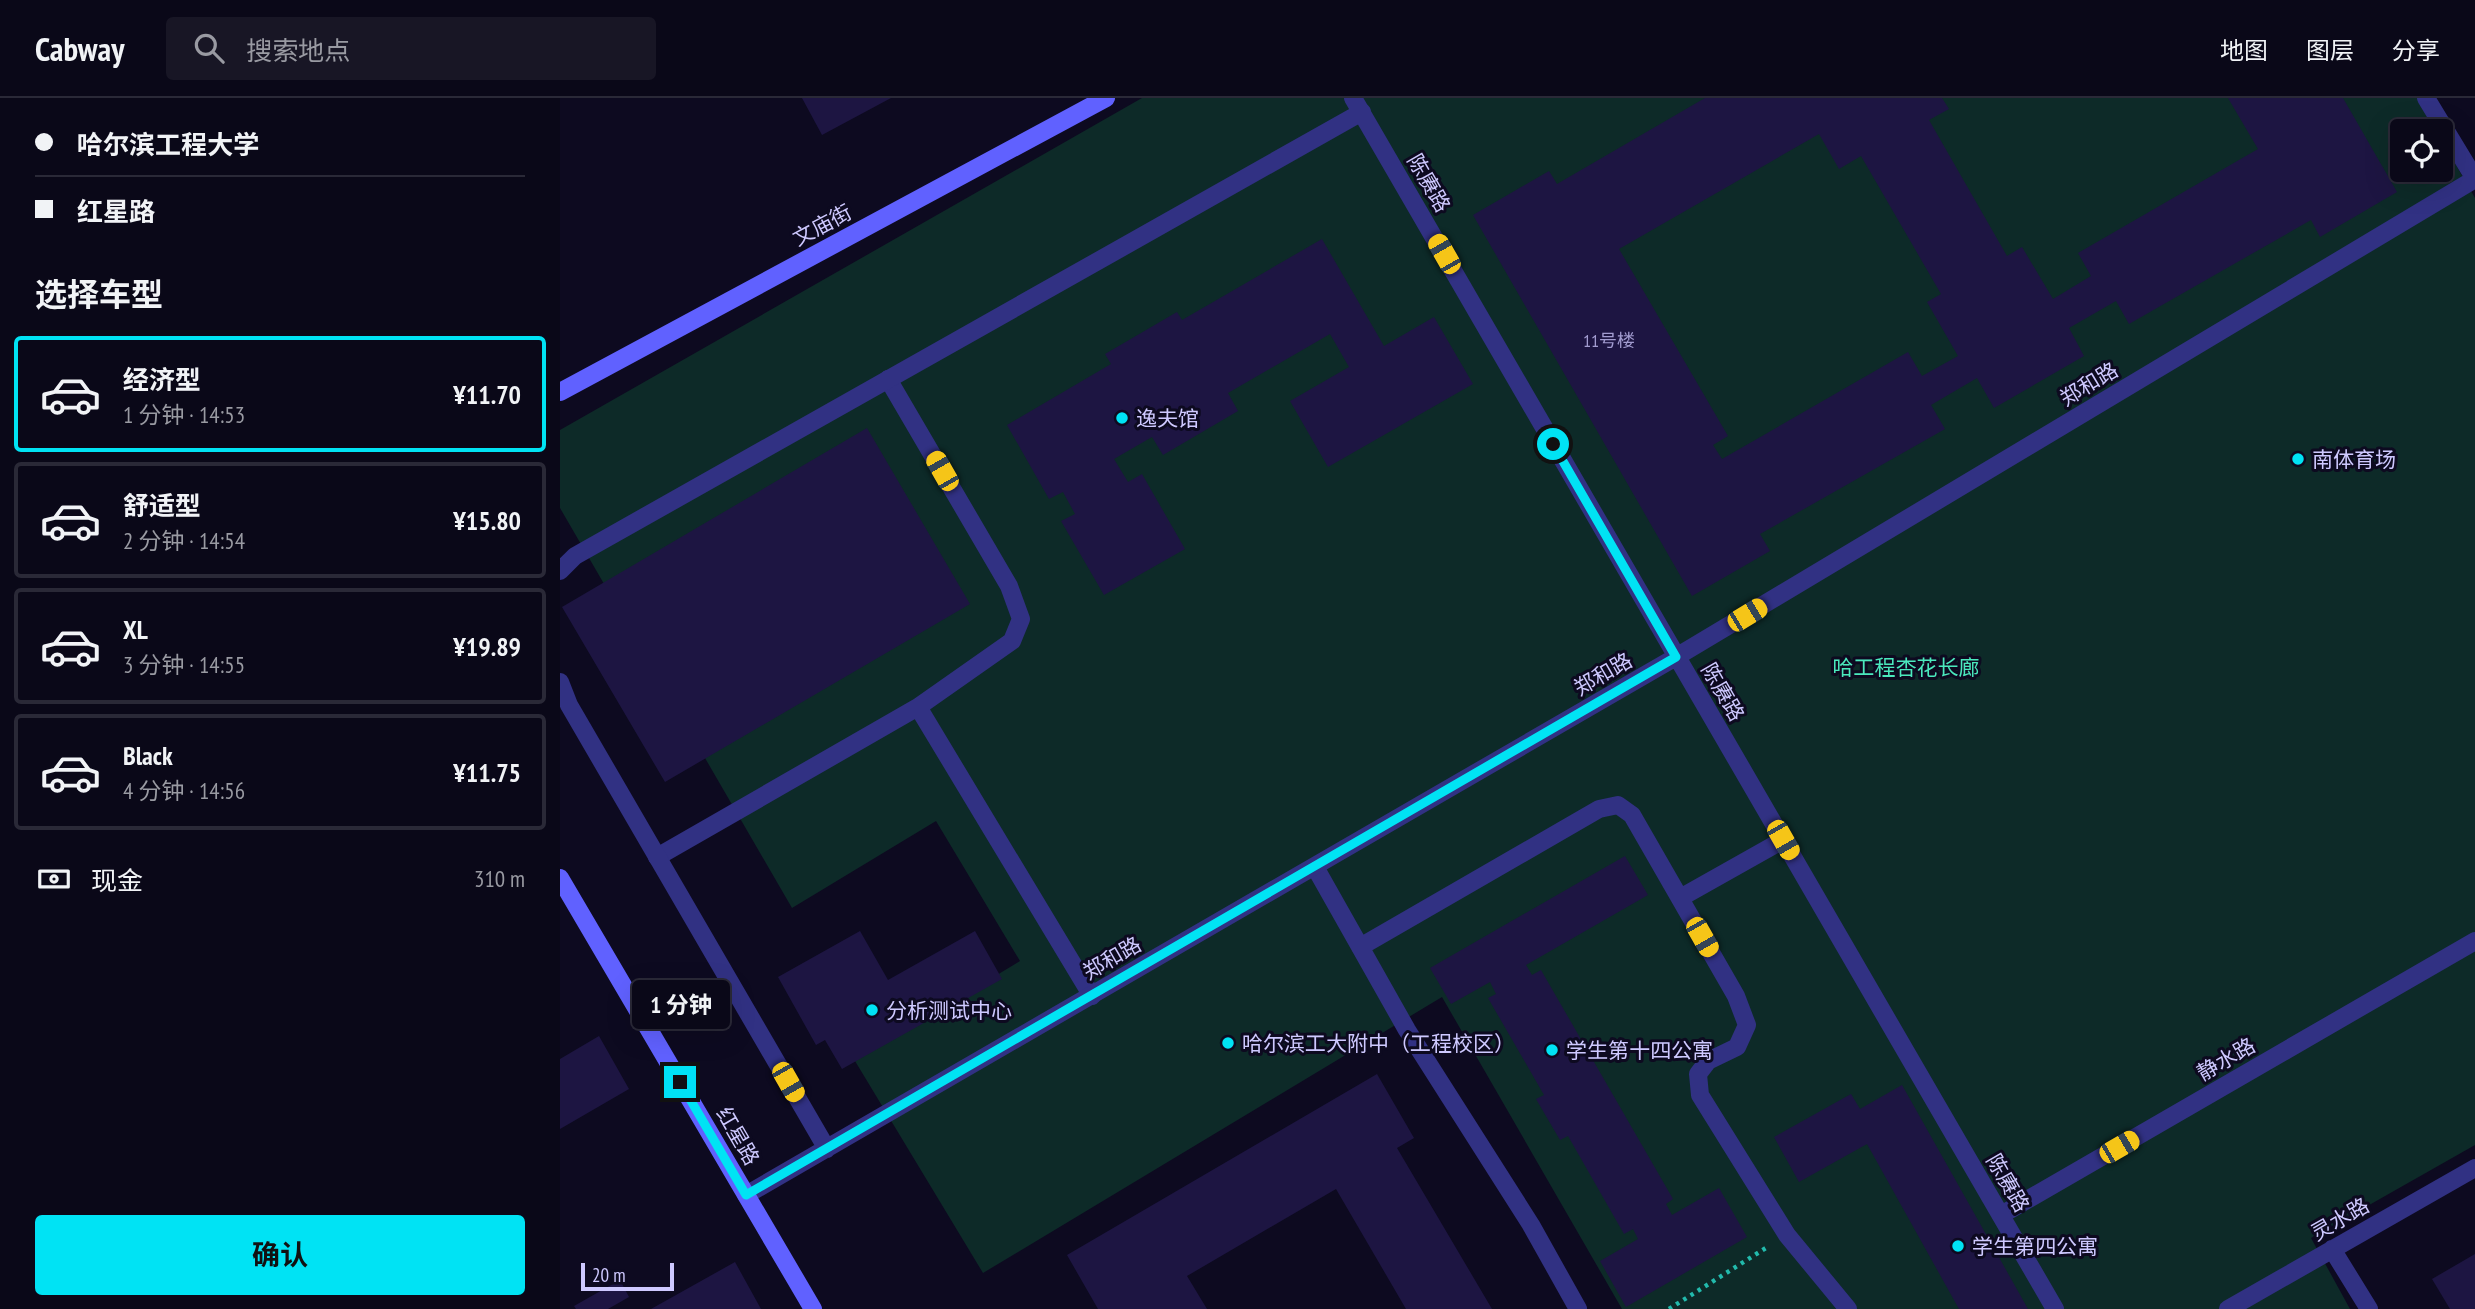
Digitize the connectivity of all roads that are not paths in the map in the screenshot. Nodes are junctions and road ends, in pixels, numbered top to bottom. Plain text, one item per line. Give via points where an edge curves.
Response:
1 (1106, 98) edge
2 (2426, 98) edge
3 (1357, 105) edge
4 (2475, 179) edge
5 (888, 379) junction
6 (560, 392) edge
7 (560, 571) edge
8 (1676, 657) junction
9 (560, 682) edge
10 (918, 707) junction
11 (1783, 840) junction
12 (657, 856) junction
13 (1315, 867) junction
14 (560, 878) edge
15 (1680, 898) junction
16 (2475, 942) edge
17 (1360, 947) junction
18 (1092, 996) junction
19 (827, 1149) junction
20 (2475, 1168) edge
21 (746, 1195) junction
22 (2001, 1215) junction
23 (2332, 1250) junction
24 (813, 1309) edge
25 (1578, 1309) edge
26 (1848, 1309) edge
27 (2055, 1309) edge
28 (2228, 1309) edge
29 (2369, 1309) edge

1 - 6 main road, 文庙街
2 - 4 street
3 - 5 street
3 - 8 street, 陈赓路
4 - 8 street, 郑和路
5 - 7 street via 575,556
5 - 10 street via 1009,586 1021,619 1012,641
8 - 11 street, 陈赓路
8 - 13 street, 郑和路
9 - 12 street
10 - 12 street
10 - 18 street
11 - 15 street
11 - 22 street, 陈赓路
12 - 19 street
13 - 17 street
13 - 18 street, 郑和路
14 - 21 main road, 红星路
15 - 17 street via 1632,815 1619,805 1599,809
15 - 26 street via 1736,996 1747,1025 1737,1047 1707,1061 1698,1074 1700,1095 1787,1235
16 - 22 street, 静水路
17 - 25 street
18 - 19 street, 郑和路
19 - 21 street, 郑和路
20 - 23 street, 灵水路
21 - 24 main road, 红星路
22 - 27 street, 陈赓路
23 - 28 street, 灵水路
23 - 29 street

